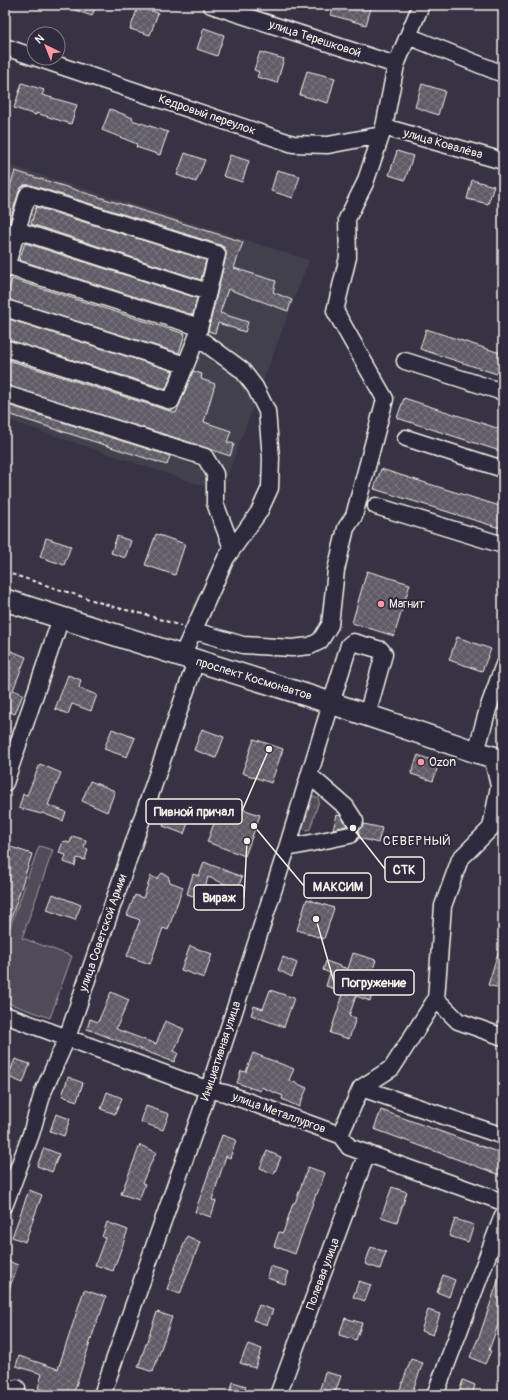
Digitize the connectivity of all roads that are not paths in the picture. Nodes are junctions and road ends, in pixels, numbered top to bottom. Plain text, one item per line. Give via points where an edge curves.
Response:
1 (211, 5) edge
2 (421, 5) edge
3 (408, 36) junction
4 (5, 47) edge
5 (26, 55) edge
6 (59, 66) edge
7 (396, 66) junction
8 (503, 74) edge
9 (382, 131) junction
10 (503, 161) edge
11 (17, 230) junction
12 (6, 268) edge
13 (208, 292) junction
14 (5, 308) edge
15 (198, 332) junction
16 (5, 348) edge
17 (405, 361) dead end
18 (185, 365) junction
19 (503, 392) edge
20 (5, 394) edge
21 (406, 438) dead end
22 (503, 468) edge
23 (376, 506) dead end
24 (503, 545) edge
25 (232, 548) junction
26 (5, 600) edge
27 (61, 618) junction
28 (195, 631) junction
29 (189, 658) junction
30 (503, 667) edge
31 (331, 703) junction
32 (367, 715) junction
33 (490, 756) edge
34 (6, 772) edge
35 (309, 775) junction
36 (501, 787) edge
37 (287, 848) junction
38 (436, 999) junction
39 (5, 1015) edge
40 (503, 1037) edge
41 (67, 1038) junction
42 (361, 1088) junction
43 (209, 1090) junction
44 (340, 1135) junction
45 (503, 1136) edge
46 (367, 1153) junction
47 (503, 1202) edge
48 (5, 1204) edge
49 (503, 1214) edge
50 (102, 1395) edge
51 (278, 1395) edge
52 (435, 1395) edge

1 - 7 street, улица Терешковой
2 - 3 street
3 - 7 street
3 - 8 street
4 - 5 street, Кедровый переулок
6 - 9 street, Кедровый переулок via 293,144 328,145
7 - 9 street
9 - 10 street, улица Ковалёва
9 - 28 street via 365,183 347,220 348,257 335,311 385,399 354,516 346,528 336,570 330,625 320,641 310,646 292,648 243,645
11 - 12 street
11 - 13 street
11 - 13 street via 28,194 217,254
12 - 15 street, улица Советской Армии
13 - 15 street
14 - 18 street
15 - 18 street
15 - 25 street, улица Советской Армии via 242,370 255,387 267,411 271,458 270,488 259,512
16 - 18 street via 171,401
17 - 19 street
20 - 25 street via 205,457 215,474 215,503
21 - 22 street
23 - 24 street
25 - 28 street, улица Советской Армии
26 - 27 main road, проспект Космонавтов
27 - 29 main road, проспект Космонавтов
27 - 34 street
28 - 29 street, улица Советской Армии
29 - 31 main road, проспект Космонавтов
29 - 41 street, улица Советской Армии
30 - 33 street via 488,709
31 - 32 main road, проспект Космонавтов
31 - 32 street, Инициативная улица via 349,645 356,642 381,650 384,656
31 - 35 street, Инициативная улица
32 - 33 main road, проспект Космонавтов
33 - 36 street
35 - 37 street, Инициативная улица
35 - 37 street via 346,807 353,828
36 - 38 street via 491,828 460,859 443,906
37 - 43 street, Инициативная улица
38 - 40 street via 458,1022
38 - 42 street via 392,1068
39 - 41 street, улица Металлургов
41 - 43 street, улица Металлургов
41 - 48 street, улица Советской Армии via 43,1092 31,1134
42 - 44 street
42 - 45 street
43 - 44 street, улица Металлургов via 225,1093
43 - 50 street, Инициативная улица
44 - 46 street, улица Металлургов via 349,1147
46 - 47 street, улица Металлургов
46 - 51 street, Полевая улица
49 - 52 street

